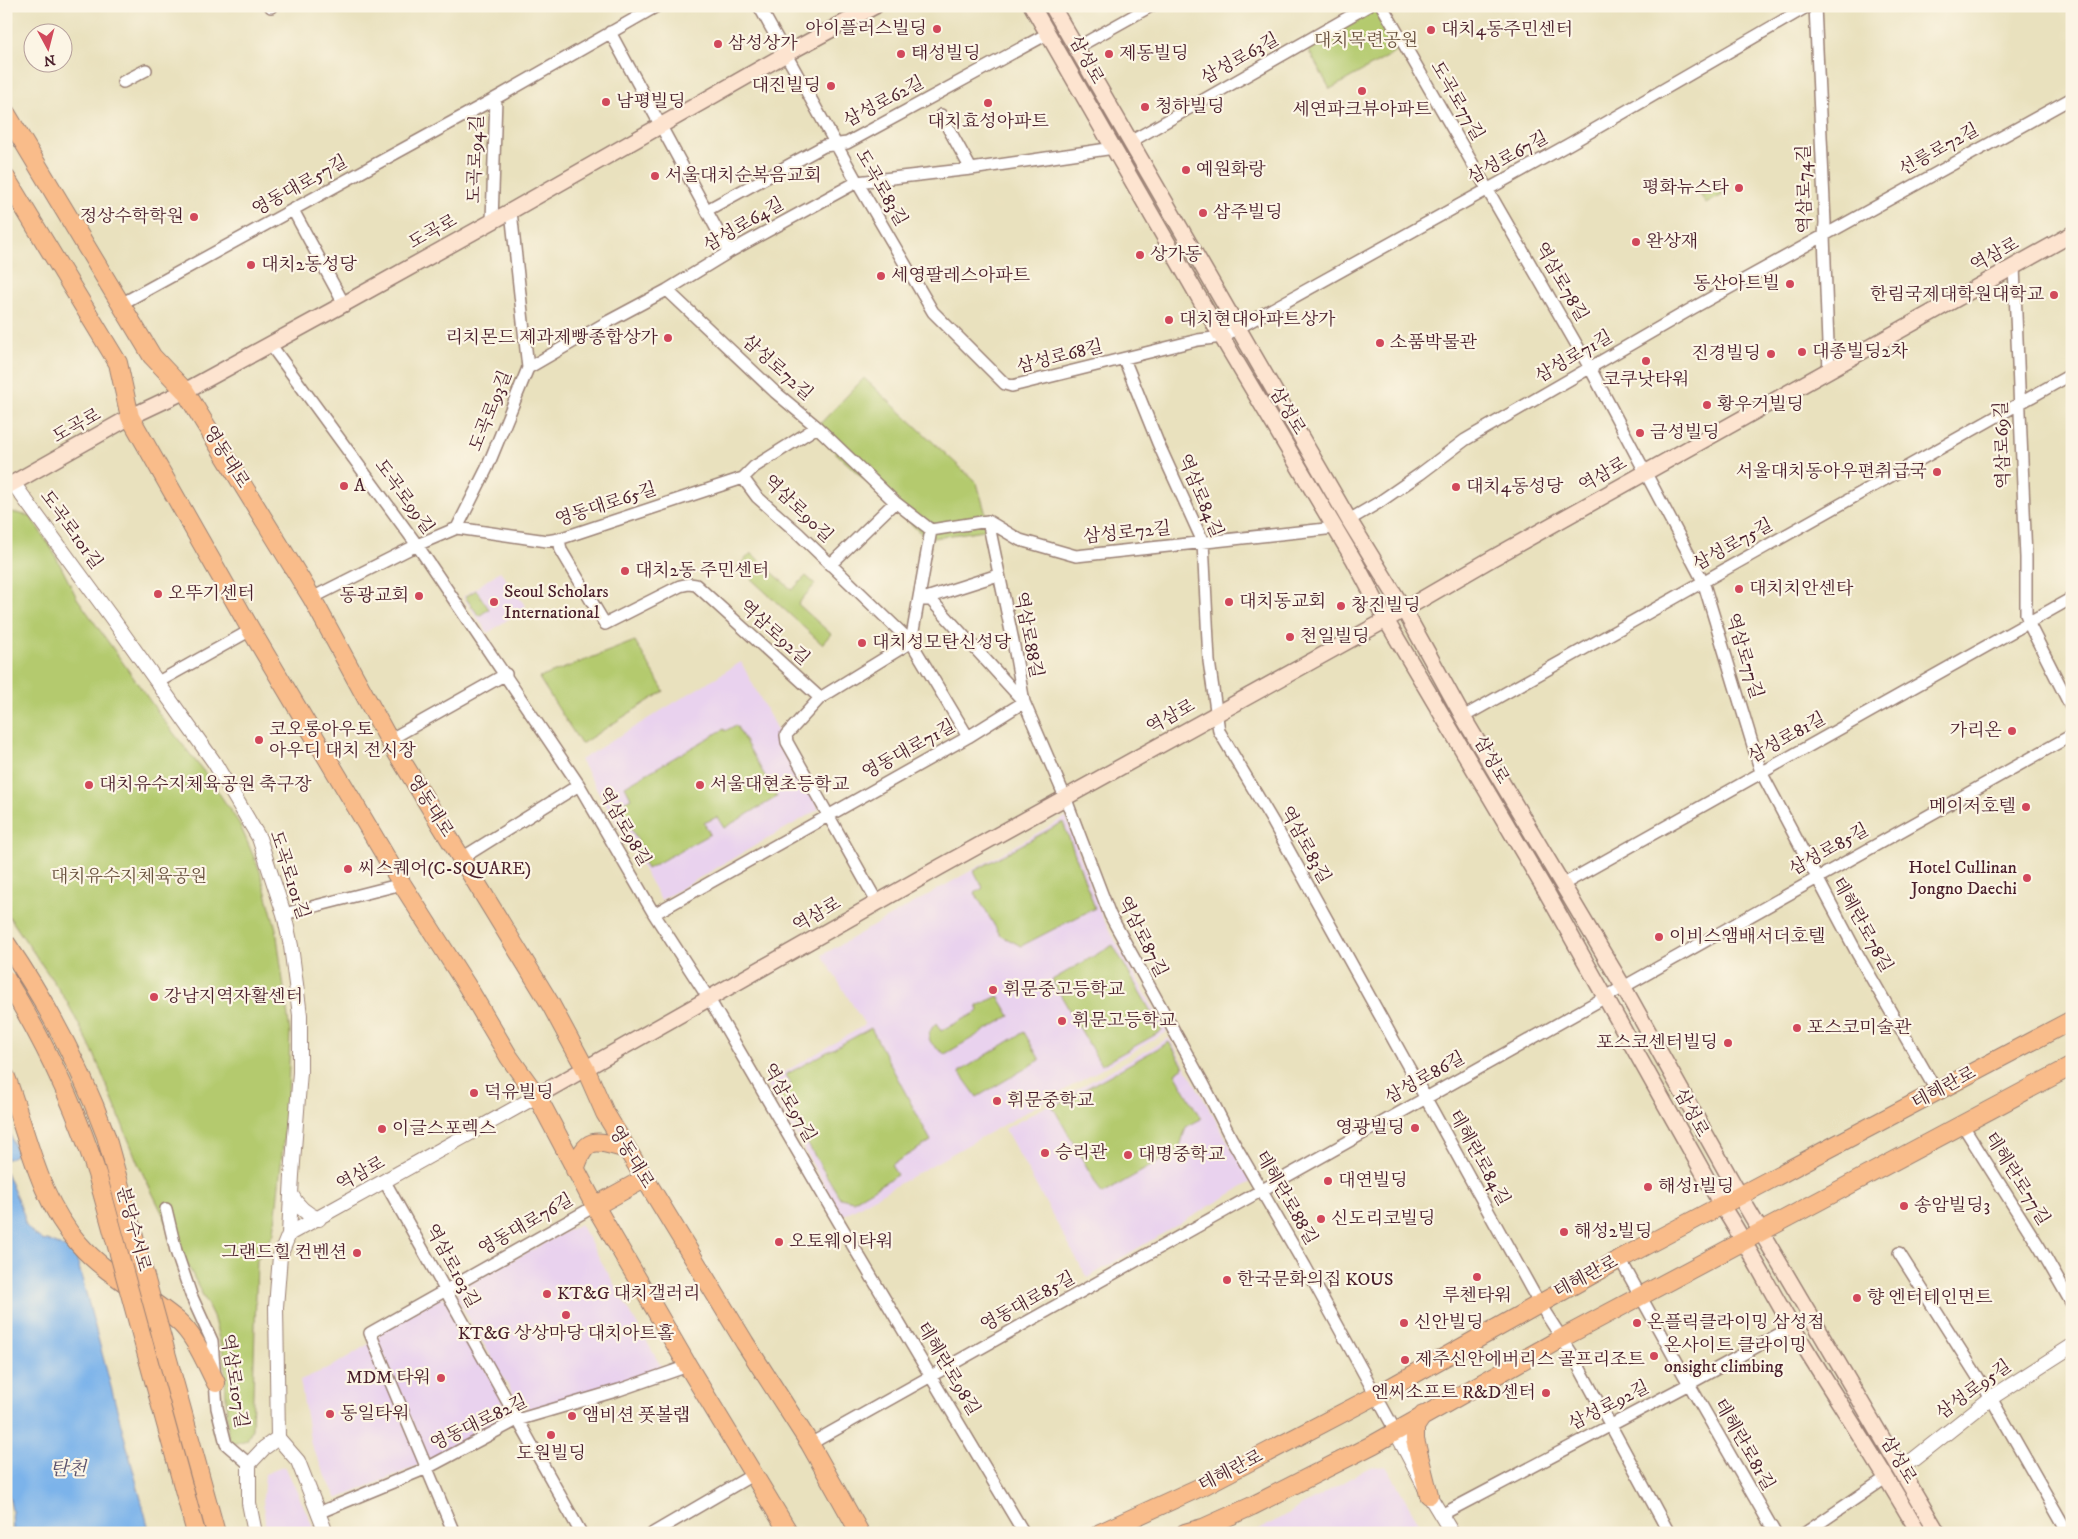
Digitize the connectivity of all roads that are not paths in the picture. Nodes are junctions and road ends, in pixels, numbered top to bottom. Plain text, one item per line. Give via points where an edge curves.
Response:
1 (657, 6) edge
2 (759, 6) edge
3 (875, 6) edge
4 (1032, 6) edge
5 (1052, 6) edge
6 (1150, 6) edge
7 (1368, 6) edge
8 (1382, 6) edge
9 (1808, 6) edge
10 (1815, 6) edge
11 (610, 32) junction
12 (1049, 33) junction
13 (1076, 48) junction
14 (786, 54) junction
15 (146, 70) dead end
16 (123, 82) dead end
17 (496, 98) junction
18 (2072, 98) edge
19 (6, 112) edge
20 (941, 115) dead end
21 (661, 125) junction
22 (1130, 142) junction
23 (836, 143) junction
24 (1114, 148) junction
25 (971, 169) junction
26 (6, 178) edge
27 (857, 182) junction
28 (1488, 188) junction
29 (293, 210) junction
30 (706, 210) junction
31 (511, 211) junction
32 (492, 221) junction
33 (2072, 234) edge
34 (1824, 235) junction
35 (729, 252) junction
36 (2014, 266) junction
37 (668, 290) junction
38 (121, 304) junction
39 (344, 304) junction
40 (933, 312) joint
41 (1230, 314) junction
42 (1214, 324) junction
43 (1238, 328) junction
44 (1222, 337) junction
45 (1246, 342) junction
46 (270, 344) junction
47 (1230, 351) junction
48 (1124, 359) junction
49 (528, 368) junction
50 (1590, 368) junction
51 (1829, 371) junction
52 (2072, 374) edge
53 (185, 391) junction
54 (2019, 404) junction
55 (130, 417) junction
56 (817, 426) junction
57 (1646, 472) junction
58 (743, 478) junction
59 (9, 485) edge
60 (895, 502) junction
61 (1349, 520) junction
62 (988, 521) junction
63 (457, 528) junction
64 (1335, 528) junction
65 (931, 530) junction
66 (559, 540) junction
67 (1203, 542) junction
68 (417, 545) junction
69 (830, 565) junction
70 (998, 575) junction
71 (1703, 581) junction
72 (312, 598) junction
73 (2072, 598) edge
74 (919, 600) junction
75 (1403, 608) junction
76 (1386, 620) junction
77 (2030, 622) junction
78 (251, 630) junction
79 (912, 642) junction
80 (506, 674) junction
81 (158, 682) junction
82 (820, 698) junction
83 (1024, 702) junction
84 (2072, 709) edge
85 (1216, 713) junction
86 (1464, 717) junction
87 (2072, 735) edge
88 (968, 737) junction
89 (389, 740) junction
90 (1761, 772) junction
91 (579, 785) junction
92 (1065, 797) junction
93 (828, 815) junction
94 (462, 858) junction
95 (1816, 878) junction
96 (402, 884) junction
97 (1562, 885) junction
98 (877, 902) junction
99 (284, 914) junction
100 (654, 914) junction
101 (6, 943) edge
102 (6, 979) edge
103 (1624, 988) junction
104 (1368, 994) joint
105 (1606, 998) junction
106 (709, 999) junction
107 (2072, 1020) edge
108 (2072, 1066) edge
109 (586, 1070) junction
110 (6, 1077) edge
111 (1204, 1085) joint
112 (1937, 1092) junction
113 (536, 1096) junction
114 (1426, 1098) junction
115 (1962, 1124) junction
116 (626, 1149) junction
117 (575, 1170) junction
118 (644, 1179) junction
119 (385, 1182) junction
120 (1262, 1189) junction
121 (291, 1194) junction
122 (1740, 1196) junction
123 (594, 1206) junction
124 (1722, 1206) junction
125 (166, 1209) dead end
126 (319, 1219) junction
127 (840, 1224) joint
128 (1761, 1231) junction
129 (289, 1234) junction
130 (1744, 1241) junction
131 (1899, 1253) dead end
132 (1620, 1259) junction
133 (446, 1290) junction
134 (1640, 1296) junction
135 (1539, 1303) junction
136 (2072, 1304) edge
137 (1792, 1327) junction
138 (1562, 1338) junction
139 (2072, 1346) edge
140 (688, 1366) junction
141 (932, 1376) junction
142 (216, 1383) junction
143 (1689, 1384) junction
144 (1375, 1396) junction
145 (1991, 1398) junction
146 (1424, 1414) junction
147 (517, 1420) junction
148 (1611, 1426) junction
149 (1396, 1432) junction
150 (278, 1438) junction
151 (810, 1444) junction
152 (249, 1464) junction
153 (1901, 1466) junction
154 (427, 1468) junction
155 (754, 1474) junction
156 (1888, 1478) junction
157 (1429, 1495) junction
158 (318, 1513) junction
159 (1441, 1515) junction
160 (196, 1533) edge
161 (216, 1533) edge
162 (256, 1533) edge
163 (326, 1533) edge
164 (454, 1533) edge
165 (581, 1533) edge
166 (653, 1533) edge
167 (790, 1533) edge
168 (860, 1533) edge
169 (1024, 1533) edge
170 (1100, 1533) edge
171 (1185, 1533) edge
172 (1452, 1533) edge
173 (1668, 1533) edge
174 (1775, 1533) edge
175 (1805, 1533) edge
176 (1919, 1533) edge
177 (1938, 1533) edge
178 (2068, 1533) edge

1 - 11 street, 영동대로57길
2 - 14 street, 도곡로83길
3 - 14 main road, 도곡로
4 - 12 main road, 삼성로
5 - 13 main road, 삼성로
6 - 13 street
7 - 22 street, 삼성로63길
8 - 28 street, 도곡로77길
9 - 28 street, 삼성로67길
10 - 34 street, 역삼로74길
11 - 17 street, 영동대로57길
11 - 21 street
12 - 23 street, 삼성로62길 via 847,143
12 - 24 main road, 삼성로
13 - 22 main road, 삼성로
14 - 21 main road, 도곡로
14 - 23 street, 도곡로83길
15 - 16 street
17 - 29 street, 영동대로57길
17 - 32 street, 도곡로94길
18 - 34 street, 선릉로72길
19 - 38 main road, 영동대로
20 - 25 street
21 - 30 street
21 - 31 main road, 도곡로
22 - 41 main road, 삼성로
23 - 27 street, 도곡로83길
23 - 30 street, 삼성로62길 via 824,146
24 - 25 street, 삼성로64길
24 - 42 main road, 삼성로
25 - 27 street, 삼성로64길
26 - 55 main road via 118,364
27 - 35 street, 삼성로64길
27 - 40 street, 도곡로83길
28 - 43 street, 삼성로67길
28 - 50 street, 역삼로78길
29 - 38 street, 영동대로57길
29 - 39 street
30 - 35 street
31 - 32 main road, 도곡로
31 - 49 street, 도곡로93길
32 - 39 main road, 도곡로
33 - 36 main road, 역삼로
34 - 50 street, 삼성로71길
34 - 51 street, 역삼로74길
35 - 37 street, 삼성로64길
36 - 51 main road, 역삼로
36 - 54 street, 역삼로69길
37 - 49 street, 삼성로64길
37 - 56 street, 삼성로72길 via 775,392
38 - 53 main road, 영동대로 via 152,356
39 - 46 main road, 도곡로
40 - 48 street, 삼성로68길 via 1005,384 1012,386
41 - 42 main road
41 - 43 main road, 삼성로
42 - 44 main road, 삼성로
43 - 44 street, 삼성로67길
43 - 45 main road, 삼성로
44 - 47 main road, 삼성로
44 - 48 street, 삼성로68길
45 - 47 main road
45 - 61 main road, 삼성로
46 - 53 main road, 도곡로
46 - 68 street, 도곡로99길
47 - 64 main road, 삼성로
48 - 67 street, 역삼로84길
49 - 63 street, 도곡로93길 via 487,468
50 - 57 street, 역삼로78길
50 - 61 street, 삼성로71길 via 1466,440 1378,504
51 - 57 main road, 역삼로
52 - 54 street, 삼성로75길
53 - 55 main road, 도곡로
53 - 72 main road, 영동대로
54 - 71 street, 삼성로75길
54 - 77 street, 역삼로69길 via 2026,614
55 - 59 main road, 도곡로
55 - 78 main road
56 - 58 street, 영동대로65길 via 754,467
56 - 60 street, 삼성로72길
57 - 71 street, 역삼로77길
57 - 75 main road, 역삼로
58 - 66 street, 영동대로65길
58 - 69 street, 역삼로90길 via 757,497
59 - 81 street, 도곡로101길
60 - 65 street, 삼성로72길
60 - 69 street, 역삼로90길
61 - 75 main road, 삼성로
62 - 65 street
62 - 67 street, 삼성로72길 via 1020,540 1076,556
62 - 70 street, 역삼로88길
63 - 66 street, 영동대로65길
63 - 68 street
64 - 67 street, 삼성로72길
64 - 76 main road, 삼성로
65 - 74 street
66 - 82 street, 역삼로92길 via 561,550 605,624 680,586 696,585
67 - 85 street, 역삼로84길 via 1209,661
68 - 72 street
68 - 80 street, 도곡로99길
69 - 79 street, 역삼로90길
70 - 74 street, 역삼로88길
70 - 83 street, 역삼로88길
71 - 86 street, 삼성로75길
71 - 90 street, 역삼로77길
72 - 89 main road, 영동대로
73 - 77 street, 삼성로81길
74 - 79 street
74 - 83 street, 역삼로88길 via 932,600
75 - 76 main road, 역삼로
75 - 86 main road, 삼성로
76 - 85 main road, 역삼로
76 - 105 main road, 삼성로
77 - 84 street, 역삼로69길
77 - 90 street, 삼성로81길
78 - 81 street
78 - 96 main road
79 - 82 street
79 - 88 street, 역삼로90길
80 - 89 street
80 - 91 street, 역삼로98길
81 - 99 street, 도곡로101길 via 214,762 260,838
82 - 93 street via 786,735
83 - 88 street, 영동대로71길
83 - 92 street, 역삼로88길
85 - 92 main road, 역삼로
85 - 104 street, 역삼로83길 via 1219,731
86 - 97 main road, 삼성로
87 - 95 street, 삼성로85길
88 - 93 street, 영동대로71길
89 - 94 main road, 영동대로
90 - 95 street, 테헤란로78길
90 - 97 street, 삼성로81길
91 - 94 street
91 - 100 street, 역삼로98길
92 - 98 main road, 역삼로
92 - 111 street, 역삼로87길 via 1113,922
93 - 98 street
93 - 100 street, 영동대로71길
94 - 109 main road, 영동대로 via 551,1005
95 - 103 street, 삼성로85길
95 - 112 street, 테헤란로78길
96 - 99 street
96 - 113 main road
97 - 103 main road, 삼성로
98 - 106 main road, 역삼로
99 - 121 street, 도곡로101길 via 300,1015 300,1072
100 - 106 street, 역삼로98길
101 - 161 main road, 분당수서로, bridge via 60,1030 106,1136
102 - 160 main road, 분당수서로, bridge via 61,1078 86,1137
103 - 105 street, 삼성로85길
103 - 122 main road, 삼성로
104 - 114 street, 테헤란로84길
105 - 114 street, 삼성로86길
105 - 124 main road, 삼성로
106 - 109 main road, 역삼로
106 - 127 street, 역삼로97길
107 - 112 main road, 테헤란로
108 - 115 main road
109 - 113 main road, 역삼로
109 - 116 main road, 영동대로
110 - 142 main road, bridge via 37,1173 63,1225 104,1268 179,1322 196,1344
111 - 120 street, 테헤란로88길
112 - 122 main road, 테헤란로
113 - 117 main road
113 - 119 street, 역삼로
114 - 120 street, 삼성로86길
114 - 135 street, 테헤란로84길
115 - 128 main road
115 - 136 street, 테헤란로77길
116 - 117 main road via 603,1142 592,1143 581,1152
116 - 118 main road, 영동대로
117 - 123 main road
118 - 123 main road
118 - 151 main road, 영동대로
119 - 126 street, 역삼로
119 - 133 street, 역삼로103길
120 - 141 street, 영동대로85길
120 - 144 street, 테헤란로88길
121 - 126 street via 307,1214
121 - 129 street, 도곡로101길
122 - 124 main road, 테헤란로
122 - 128 main road, 삼성로
123 - 133 street, 영동대로76길
123 - 140 main road
124 - 130 main road, 삼성로
124 - 132 main road, 테헤란로
125 - 142 street, 역삼로107길 via 191,1295 212,1341
126 - 129 street, 역삼로
127 - 141 street, 테헤란로98길
128 - 130 main road
128 - 153 main road, 삼성로
129 - 150 street, 역삼로107길 via 280,1256 276,1307
130 - 134 main road
130 - 137 main road, 삼성로
131 - 145 street
132 - 134 street, 테헤란로81길
132 - 135 main road, 테헤란로
133 - 147 street, 역삼로103길
133 - 154 street, 영동대로76길 via 370,1333
134 - 138 main road
134 - 143 street, 테헤란로81길
135 - 138 street, 테헤란로84길
135 - 144 main road, 테헤란로
137 - 143 street, 삼성로92길
137 - 156 main road, 삼성로
138 - 146 main road
138 - 148 street, 테헤란로84길
139 - 145 street, 삼성로95길
140 - 147 street, 영동대로82길
140 - 155 main road
141 - 151 street, 영동대로85길
141 - 169 street, 테헤란로98길
142 - 152 street, 역삼로107길 via 217,1408 226,1444
143 - 148 street, 삼성로92길
143 - 174 street, 테헤란로81길
144 - 149 street, 테헤란로88길
144 - 170 main road, 테헤란로 via 1205,1486
145 - 153 street, 삼성로95길
145 - 178 street
146 - 149 main road
146 - 157 main road via 1414,1434
147 - 154 street, 영동대로82길
147 - 165 street, 역삼로103길
148 - 159 street, 삼성로92길
148 - 173 street, 테헤란로84길
149 - 157 street
149 - 171 main road via 1252,1506
150 - 152 street, 역삼로107길
150 - 158 street via 298,1461
151 - 168 main road, 영동대로
152 - 162 street via 249,1503
153 - 177 main road, 삼성로
154 - 158 street, 영동대로82길
154 - 164 street
155 - 166 street
155 - 167 main road
156 - 175 street
156 - 176 main road, 삼성로
157 - 159 street
158 - 163 street
159 - 172 street

